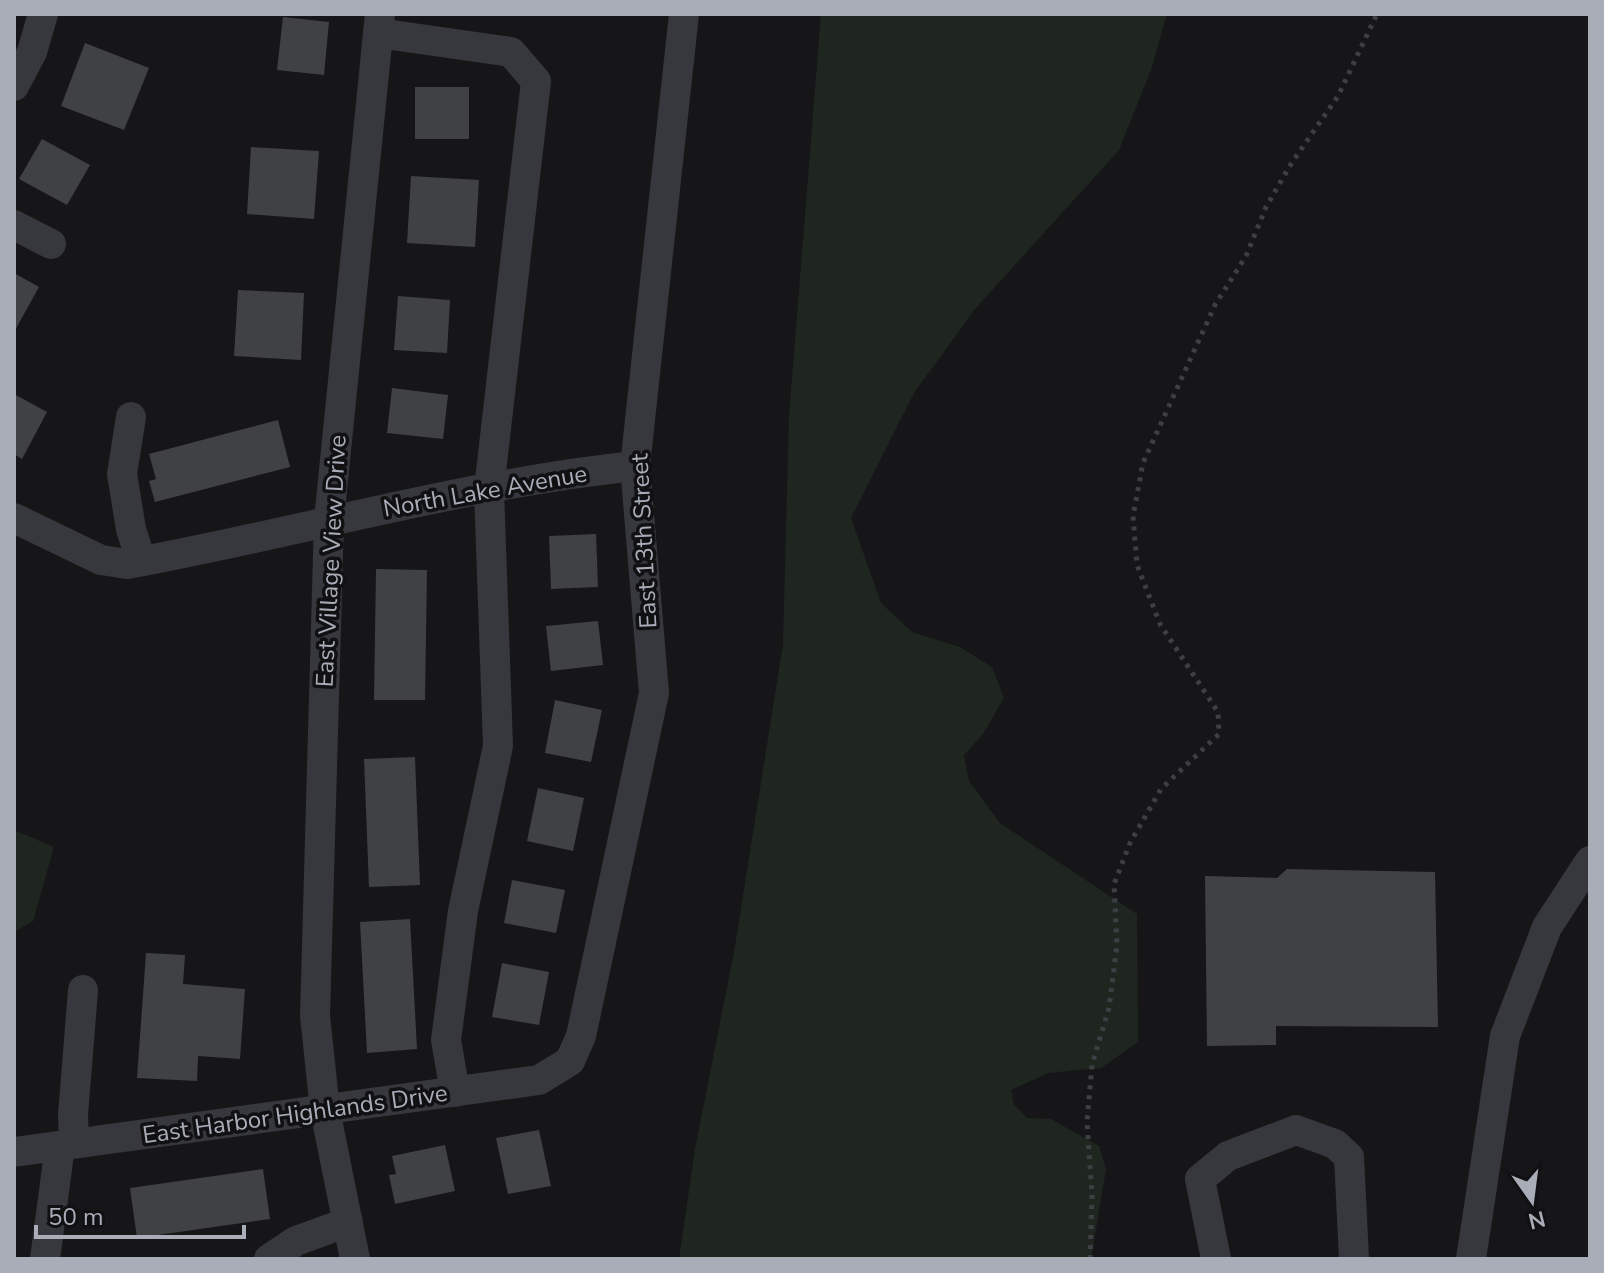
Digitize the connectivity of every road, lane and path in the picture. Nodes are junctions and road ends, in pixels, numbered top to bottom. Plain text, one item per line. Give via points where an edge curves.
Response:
1 (43, 14) edge
2 (684, 14) edge
3 (1377, 14) edge
4 (379, 23) edge
5 (14, 86) edge
6 (14, 225) edge
7 (51, 244) dead end
8 (131, 417) dead end
9 (635, 466) junction
10 (489, 489) junction
11 (14, 518) edge
12 (329, 520) junction
13 (141, 561) junction
14 (1590, 861) edge
15 (83, 990) dead end
16 (570, 1061) joint
17 (455, 1092) junction
18 (325, 1110) junction
19 (67, 1144) junction
20 (14, 1152) edge
21 (348, 1222) junction
22 (45, 1259) edge
23 (269, 1259) edge
24 (355, 1259) edge
25 (1090, 1259) edge
26 (1216, 1259) edge
27 (1354, 1259) edge
28 (1471, 1259) edge

1 - 5 street
2 - 9 street, East 13th Street
3 - 25 path via 1338,96 1266,207 1143,463 1133,516 1137,565 1160,624 1218,712 1219,734 1161,789 1114,884 1117,945 1109,1008 1092,1065 1087,1122
4 - 10 street via 511,52 536,81
4 - 12 street, East Village View Drive
6 - 7 street
8 - 13 street via 122,474
9 - 10 street, North Lake Avenue
9 - 16 street, East 13th Street via 654,693 581,1036
10 - 12 street, North Lake Avenue
10 - 17 street via 498,746 463,911 446,1040
11 - 13 street, North Lake Avenue via 101,560
12 - 13 street, North Lake Avenue
12 - 18 street, East Village View Drive via 315,1016
14 - 28 street via 1547,927 1505,1036
15 - 19 street
16 - 17 street, East Harbor Highlands Drive via 539,1080
17 - 18 street, East Harbor Highlands Drive
18 - 19 street, East Harbor Highlands Drive
18 - 21 street
19 - 20 street, East Harbor Highlands Drive
19 - 22 street
21 - 23 street via 296,1241
21 - 24 street
26 - 27 street via 1200,1179 1228,1156 1296,1130 1335,1144 1349,1157

